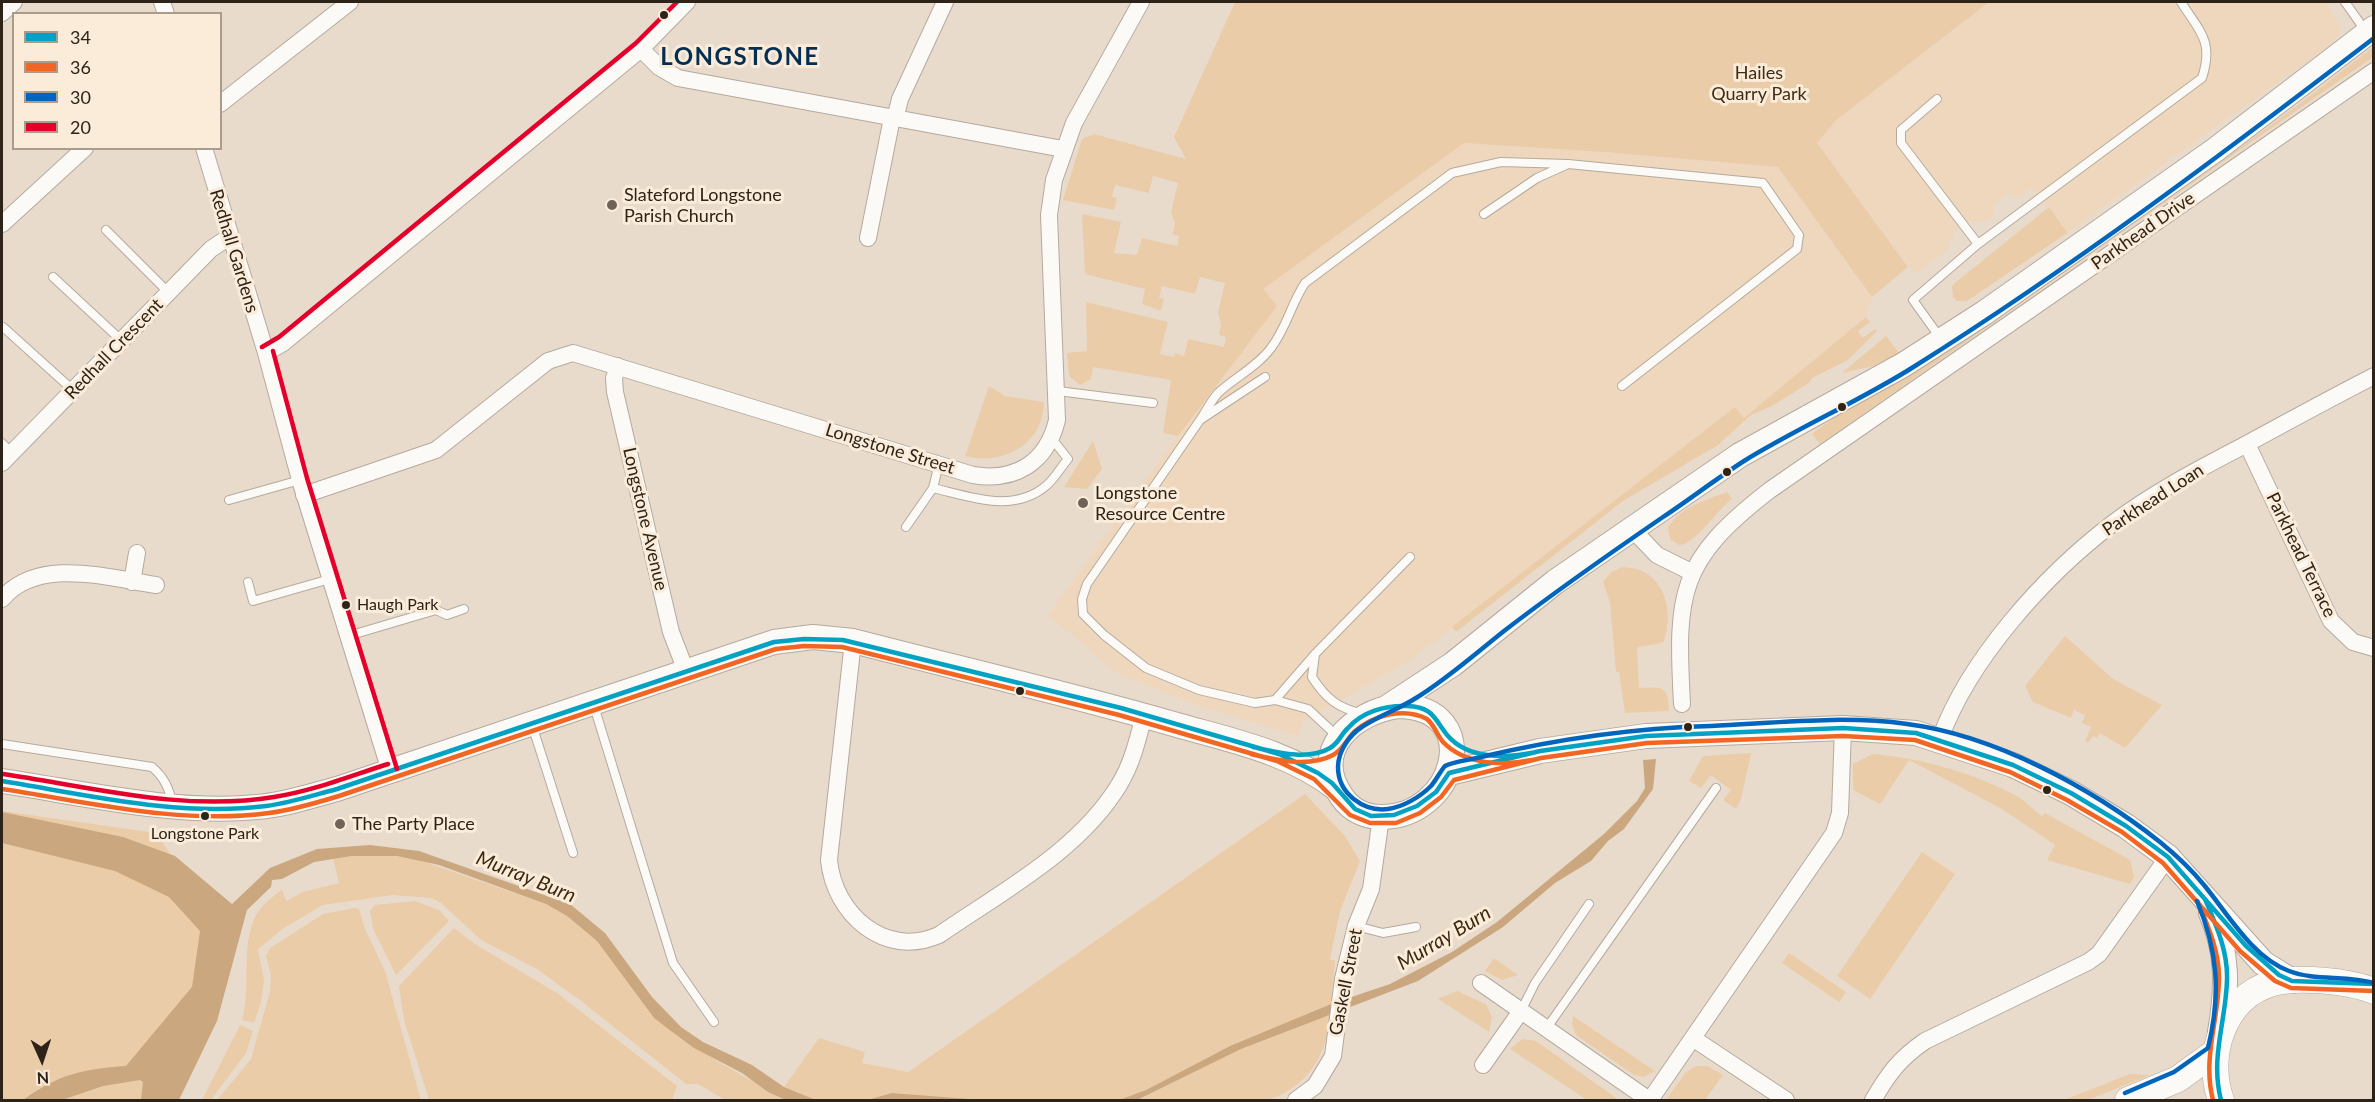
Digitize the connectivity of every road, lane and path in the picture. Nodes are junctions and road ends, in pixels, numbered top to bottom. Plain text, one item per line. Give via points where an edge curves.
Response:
1 (14, 2) edge
2 (350, 2) edge
3 (687, 2) edge
4 (945, 2) edge
5 (1141, 2) edge
6 (2181, 2) edge
7 (2344, 2) edge
8 (2, 12) edge
9 (2370, 31) edge
10 (641, 49) junction
11 (2373, 71) edge
12 (1937, 99) dead end
13 (222, 102) edge
14 (894, 119) junction
15 (1063, 149) junction
16 (83, 150) edge
17 (205, 150) edge
18 (1568, 164) junction
19 (1484, 214) dead end
20 (2, 224) edge
21 (106, 230) dead end
22 (229, 237) junction
23 (868, 238) dead end
24 (1978, 244) junction
25 (53, 277) dead end
26 (169, 292) junction
27 (3, 327) dead end
28 (122, 341) junction
29 (1942, 341) junction
30 (266, 353) junction
31 (618, 366) junction
32 (2373, 376) edge
33 (1265, 377) dead end
34 (1622, 386) dead end
35 (74, 391) junction
36 (1058, 391) junction
37 (1153, 403) dead end
38 (1200, 420) junction
39 (1053, 440) junction
40 (2247, 444) junction
41 (5, 453) edge
42 (939, 464) junction
43 (302, 488) junction
44 (933, 488) junction
45 (229, 500) dead end
46 (906, 527) dead end
47 (1633, 530) junction
48 (137, 553) dead end
49 (1410, 557) dead end
50 (1693, 573) junction
51 (330, 579) junction
52 (132, 582) junction
53 (248, 582) dead end
54 (156, 585) dead end
55 (2, 599) edge
56 (464, 609) dead end
57 (348, 636) junction
58 (853, 641) junction
59 (2373, 648) edge
60 (1315, 654) junction
61 (1453, 664) junction
62 (686, 671) junction
63 (1275, 700) junction
64 (593, 702) junction
65 (1682, 704) dead end
66 (1376, 711) junction
67 (1429, 711) junction
68 (1144, 715) junction
69 (531, 723) junction
70 (1843, 728) junction
71 (1448, 736) junction
72 (1940, 739) junction
73 (1337, 742) junction
74 (2, 744) edge
75 (1282, 755) junction
76 (1512, 757) junction
77 (390, 771) junction
78 (1449, 773) junction
79 (2, 781) edge
80 (1716, 788) dead end
81 (1337, 789) junction
82 (173, 806) junction
83 (1380, 817) junction
84 (573, 853) dead end
85 (2168, 857) junction
86 (2204, 898) junction
87 (1589, 904) dead end
88 (1356, 926) junction
89 (1416, 927) dead end
90 (2292, 981) junction
91 (1481, 983) dead end
92 (2368, 987) edge
93 (1521, 1011) junction
94 (714, 1022) dead end
95 (1546, 1029) junction
96 (1694, 1039) junction
97 (2217, 1043) junction
98 (1483, 1065) dead end
99 (1296, 1101) edge
100 (1649, 1101) edge
101 (1786, 1101) edge
102 (1873, 1101) edge
103 (2128, 1101) edge
104 (2221, 1101) edge

1 - 8 street
2 - 13 street
3 - 10 street
4 - 14 street
5 - 15 street
6 - 24 lane via 2205,40 2208,58 2202,78
7 - 9 lane
9 - 29 street via 2215,150
10 - 14 street via 659,68 678,78
10 - 30 street
11 - 50 street, Parkhead Drive via 1770,490 1714,539
12 - 24 lane via 1901,130 1901,143
14 - 15 street
14 - 23 street
15 - 36 street via 1049,215
16 - 20 street
17 - 22 street, Redhall Gardens
18 - 19 lane via 1537,178
18 - 34 lane via 1762,183 1799,235 1797,249
18 - 38 lane via 1501,162 1452,173 1305,283 1270,350 1216,395
21 - 26 lane
22 - 26 street, Redhall Crescent via 211,249
22 - 30 street, Redhall Gardens
24 - 29 lane via 1912,300
25 - 28 lane
26 - 28 street, Redhall Crescent
27 - 35 lane
28 - 35 street, Redhall Crescent
29 - 47 street via 1762,441
30 - 43 street, Redhall Gardens
31 - 42 street, Longstone Street
31 - 43 street, Longstone Street via 573,353 556,356 436,450
31 - 62 street, Longstone Avenue via 615,392 671,632
32 - 40 street, Parkhead Loan
33 - 38 lane
35 - 41 street, Redhall Crescent
36 - 37 lane
36 - 39 street
38 - 63 lane via 1087,584 1083,614 1146,668 1199,690 1255,703
39 - 42 street, Longstone Street via 1029,465 999,477 973,475
39 - 44 lane via 1068,459 1047,485 1032,495 997,502
40 - 59 street, Parkhead Terrace via 2331,621 2353,642
40 - 72 street, Parkhead Loan via 2200,468 2112,524 2062,569 2023,607 1988,652 1957,699
42 - 44 lane
43 - 45 lane
43 - 51 street, Redhall Gardens
44 - 46 lane
47 - 50 street via 1657,555
47 - 61 street via 1555,582
48 - 52 street
49 - 60 lane
50 - 65 street, Parkhead Drive via 1679,628
51 - 53 lane via 253,601
51 - 57 street, Redhall Gardens
52 - 54 street
52 - 55 street via 46,574 22,583
56 - 57 lane via 447,615 436,610
57 - 77 street, Redhall Gardens
58 - 62 street via 794,639
58 - 68 street
58 - 68 street via 829,860 831,876 849,913 874,933 891,939 927,940 939,935 1072,840 1108,802 1120,783
60 - 63 lane
60 - 66 lane via 1312,677 1323,694 1341,708
61 - 66 street
61 - 67 street
62 - 64 street
63 - 73 lane via 1308,709
64 - 69 street
64 - 94 lane via 673,963
66 - 67 street via 1409,706
66 - 73 street via 1351,725
67 - 71 street
68 - 75 street
69 - 77 street
69 - 84 lane
70 - 72 street via 1898,731
70 - 76 street via 1646,736
70 - 96 street via 1840,806 1834,833
71 - 76 street via 1467,749
71 - 78 street via 1452,760
72 - 85 street via 2013,765 2071,793
73 - 75 street via 1311,753
73 - 81 street via 1330,765
74 - 82 lane via 152,767 165,781
75 - 81 street via 1317,773
76 - 78 street
77 - 82 street via 263,807
78 - 83 street via 1435,793 1417,806 1398,815
79 - 82 street
80 - 95 lane
81 - 83 street via 1352,808
83 - 88 street, Gaskell Street via 1371,889
85 - 86 street
85 - 102 street via 2099,954 1925,1041 1891,1070
86 - 90 street via 2263,963
86 - 97 street via 2222,943 2227,978
87 - 93 lane via 1534,983
88 - 89 lane via 1383,933
88 - 99 street, Gaskell Street via 1343,980 1333,1056 1315,1086
90 - 92 main road
90 - 97 main road via 2272,983 2240,1002
91 - 93 street
93 - 95 street
93 - 98 street
95 - 100 street
96 - 100 street
96 - 101 street
97 - 103 main road via 2178,1078
97 - 104 main road via 2216,1085

